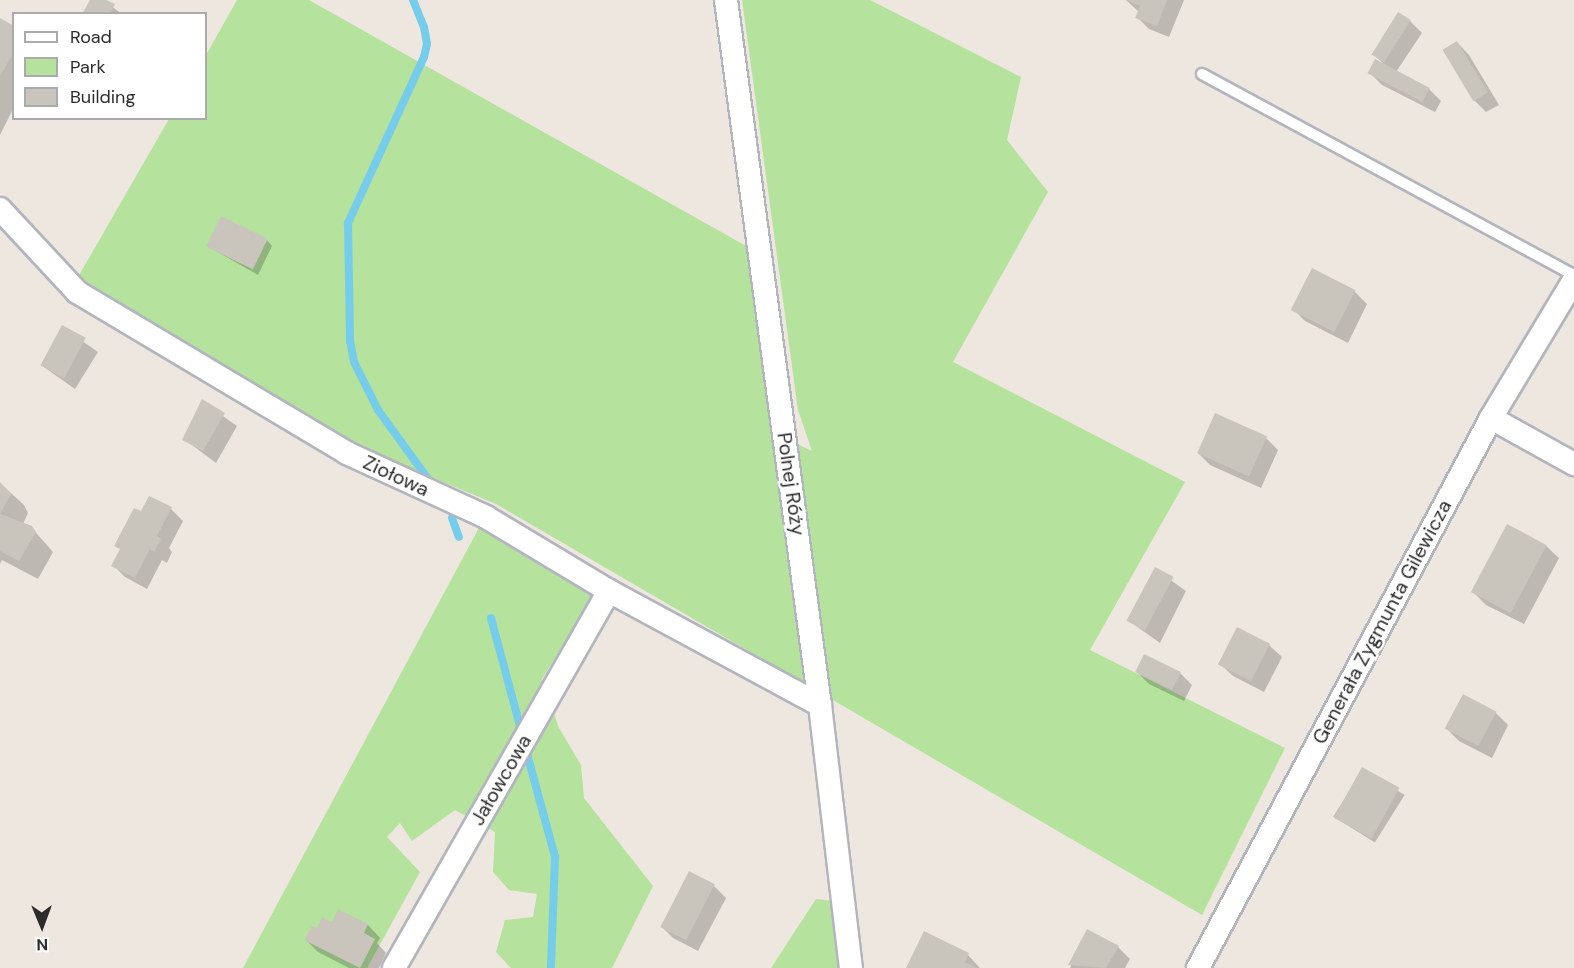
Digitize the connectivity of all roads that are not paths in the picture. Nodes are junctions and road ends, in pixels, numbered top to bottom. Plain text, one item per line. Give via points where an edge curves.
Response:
1 (726, 0) edge
2 (1202, 74) dead end
3 (0, 209) edge
4 (1574, 275) edge
5 (1574, 280) edge
6 (1491, 418) junction
7 (1574, 464) edge
8 (609, 591) junction
9 (820, 705) junction
10 (394, 968) edge
11 (851, 968) edge
12 (1198, 968) edge

1 - 9 street, Polnej Róży
2 - 4 lane
3 - 8 street, Ziołowa via 77,292 347,453 486,518
5 - 6 street, Generała Zygmunta Gilewicza
6 - 7 street
6 - 12 street, Generała Zygmunta Gilewicza
8 - 9 street, Ziołowa
8 - 10 street, Jałowcowa
9 - 11 street, Polnej Róży

